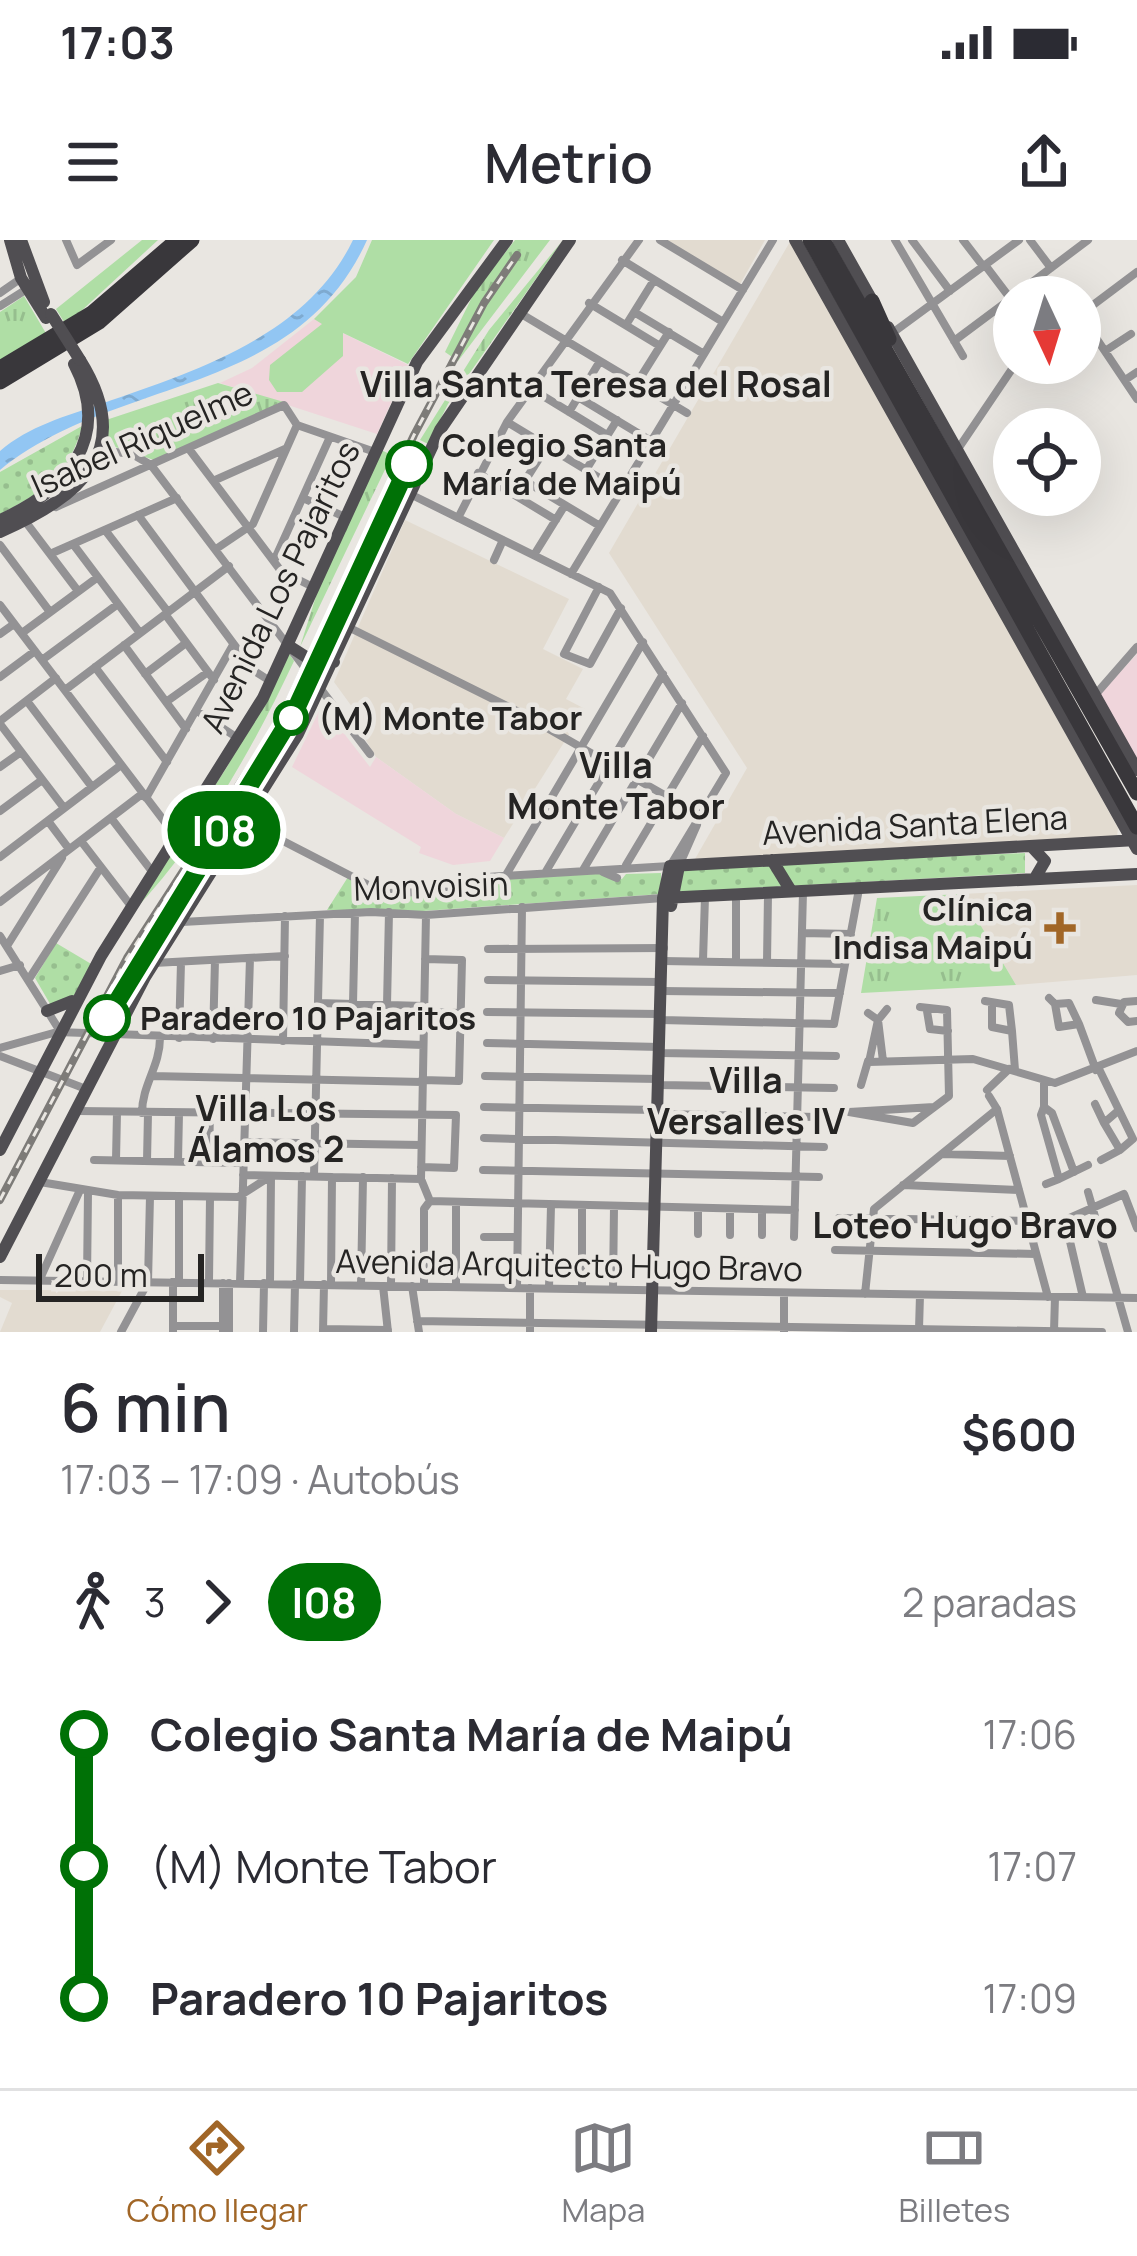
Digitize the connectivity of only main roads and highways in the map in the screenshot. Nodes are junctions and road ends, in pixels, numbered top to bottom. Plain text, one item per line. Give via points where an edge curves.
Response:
1 (10, 240) edge
2 (21, 240) edge
3 (195, 240) edge
4 (570, 240) edge
5 (795, 240) edge
6 (810, 240) edge
7 (824, 240) edge
8 (838, 240) edge
9 (504, 242) edge
10 (174, 246) edge
11 (26, 281) junction
12 (872, 301) junction
13 (0, 368) edge
14 (0, 382) edge
15 (93, 400) junction
16 (921, 413) junction
17 (86, 427) junction
18 (99, 450) junction
19 (75, 463) junction
20 (958, 506) junction
21 (0, 520) edge
22 (0, 532) edge
23 (983, 574) junction
24 (1043, 625) junction
25 (289, 646) junction
26 (334, 662) junction
27 (1084, 675) junction
28 (1137, 770) edge
29 (1137, 793) edge
30 (1136, 839) edge
31 (1062, 844) junction
32 (1031, 845) junction
33 (800, 858) junction
34 (772, 860) junction
35 (1137, 874) edge
36 (783, 875) junction
37 (1064, 877) junction
38 (1034, 879) junction
39 (797, 891) junction
40 (770, 892) junction
41 (668, 898) junction
42 (78, 997) junction
43 (47, 1011) road end
44 (0, 1150) edge
45 (0, 1256) edge
46 (651, 1328) edge

1 - 11 main road
2 - 11 main road
3 - 10 highway
4 - 26 main road via 452,410
5 - 23 main road
6 - 20 highway
7 - 16 highway
8 - 12 main road
9 - 25 main road, Avenida Los Pajaritos via 422,352
10 - 13 highway via 74,326
10 - 14 highway via 99,322
11 - 15 main road, bridge
12 - 16 highway
12 - 27 main road
15 - 17 main road
15 - 18 main road via 103,423
16 - 24 highway
17 - 18 main road
17 - 19 main road
18 - 19 main road
18 - 22 main road, Isabel Riquelme via 82,483 54,508
19 - 21 main road via 57,488
20 - 23 highway
20 - 30 highway
23 - 30 main road
24 - 27 highway
24 - 29 highway
25 - 26 main road via 312,662
25 - 42 main road, Avenida Los Pajaritos
26 - 45 main road via 246,821 153,963
27 - 28 main road
30 - 31 main road, Avenida Santa Elena
31 - 32 main road, Avenida Santa Elena
31 - 37 main road via 1051,860
32 - 33 main road, Avenida Santa Elena
32 - 38 main road via 1045,861
33 - 34 main road, Avenida Santa Elena
33 - 36 main road
34 - 36 main road
34 - 41 main road, Avenida Santa Elena via 675,866
35 - 37 main road, Avenida Santa Elena
36 - 39 main road
36 - 40 main road
37 - 38 main road, Avenida Santa Elena
38 - 39 main road, Avenida Santa Elena
39 - 40 main road, Avenida Santa Elena
40 - 41 main road, Avenida Santa Elena
41 - 46 main road
42 - 43 main road
42 - 44 main road, Avenida Los Pajaritos

